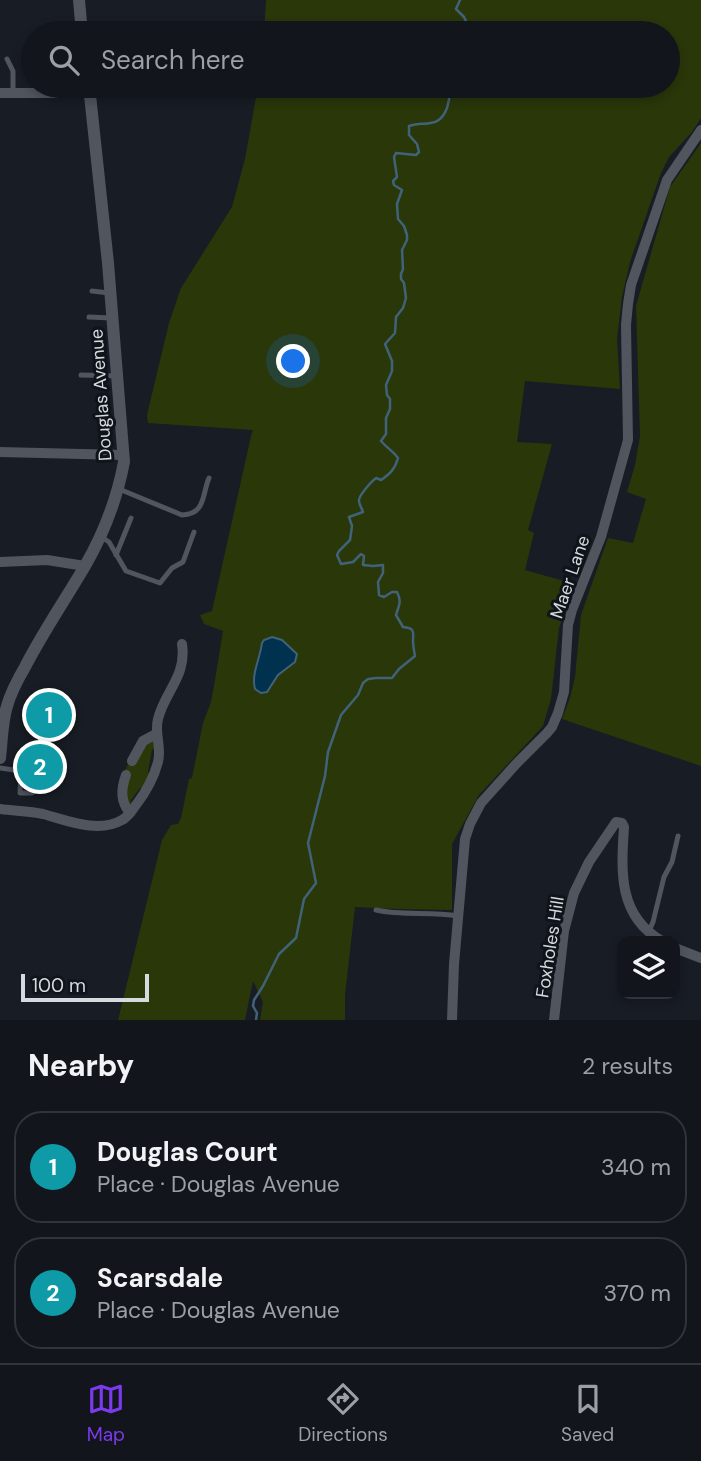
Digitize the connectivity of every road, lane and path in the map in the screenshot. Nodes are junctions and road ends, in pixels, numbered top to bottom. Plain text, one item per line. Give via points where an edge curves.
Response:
1 (79, 0) edge
2 (81, 21) edge
3 (7, 59) dead end
4 (21, 92) edge
5 (0, 93) edge
6 (13, 93) junction
7 (91, 98) edge
8 (701, 130) edge
9 (92, 292) dead end
10 (111, 293) junction
11 (89, 317) dead end
12 (113, 318) junction
13 (81, 374) dead end
14 (118, 376) junction
15 (0, 452) edge
16 (123, 455) junction
17 (209, 478) dead end
18 (119, 489) junction
19 (131, 518) dead end
20 (194, 532) dead end
21 (100, 536) junction
22 (116, 555) junction
23 (0, 562) edge
24 (85, 566) junction
25 (182, 644) dead end
26 (2, 723) edge
27 (156, 734) junction
28 (28, 747) dead end
29 (0, 758) edge
30 (132, 761) dead end
31 (0, 768) edge
32 (21, 771) junction
33 (126, 775) dead end
34 (32, 793) dead end
35 (0, 809) edge
36 (130, 813) junction
37 (678, 836) dead end
38 (376, 910) dead end
39 (458, 916) junction
40 (649, 931) junction
41 (656, 936) edge
42 (680, 950) edge
43 (701, 958) edge
44 (452, 1020) edge
45 (554, 1020) edge

1 - 2 street
3 - 6 lane via 13,71
4 - 6 street
5 - 6 street
7 - 10 street, Douglas Avenue
8 - 39 street, Maer Lane via 667,180 631,285 626,326 627,448 568,625 562,701 552,727 477,810 465,839
9 - 10 lane
10 - 12 street, Douglas Avenue
11 - 12 lane
12 - 14 street, Douglas Avenue
13 - 14 lane
14 - 16 street, Douglas Avenue
15 - 16 street
16 - 18 street, Douglas Avenue
17 - 18 lane via 199,508 188,515
18 - 21 street, Douglas Avenue
19 - 22 lane
20 - 22 lane via 183,562 160,583 126,571
21 - 22 lane
21 - 24 street, Douglas Avenue
23 - 24 street via 47,560
24 - 26 street, Douglas Avenue via 17,681
25 - 27 street via 183,665 160,712
26 - 29 street, Douglas Avenue
27 - 30 street via 144,741
27 - 36 street via 159,758 149,786
28 - 32 lane
31 - 32 lane
32 - 34 lane via 20,793
33 - 36 street via 122,797
35 - 36 street via 104,826
37 - 40 lane
38 - 39 lane
39 - 44 street, Maer Lane
40 - 41 street, Foxholes Hill
40 - 45 street, Foxholes Hill via 631,912 624,888 624,827 616,821 574,893 564,931
42 - 43 street

